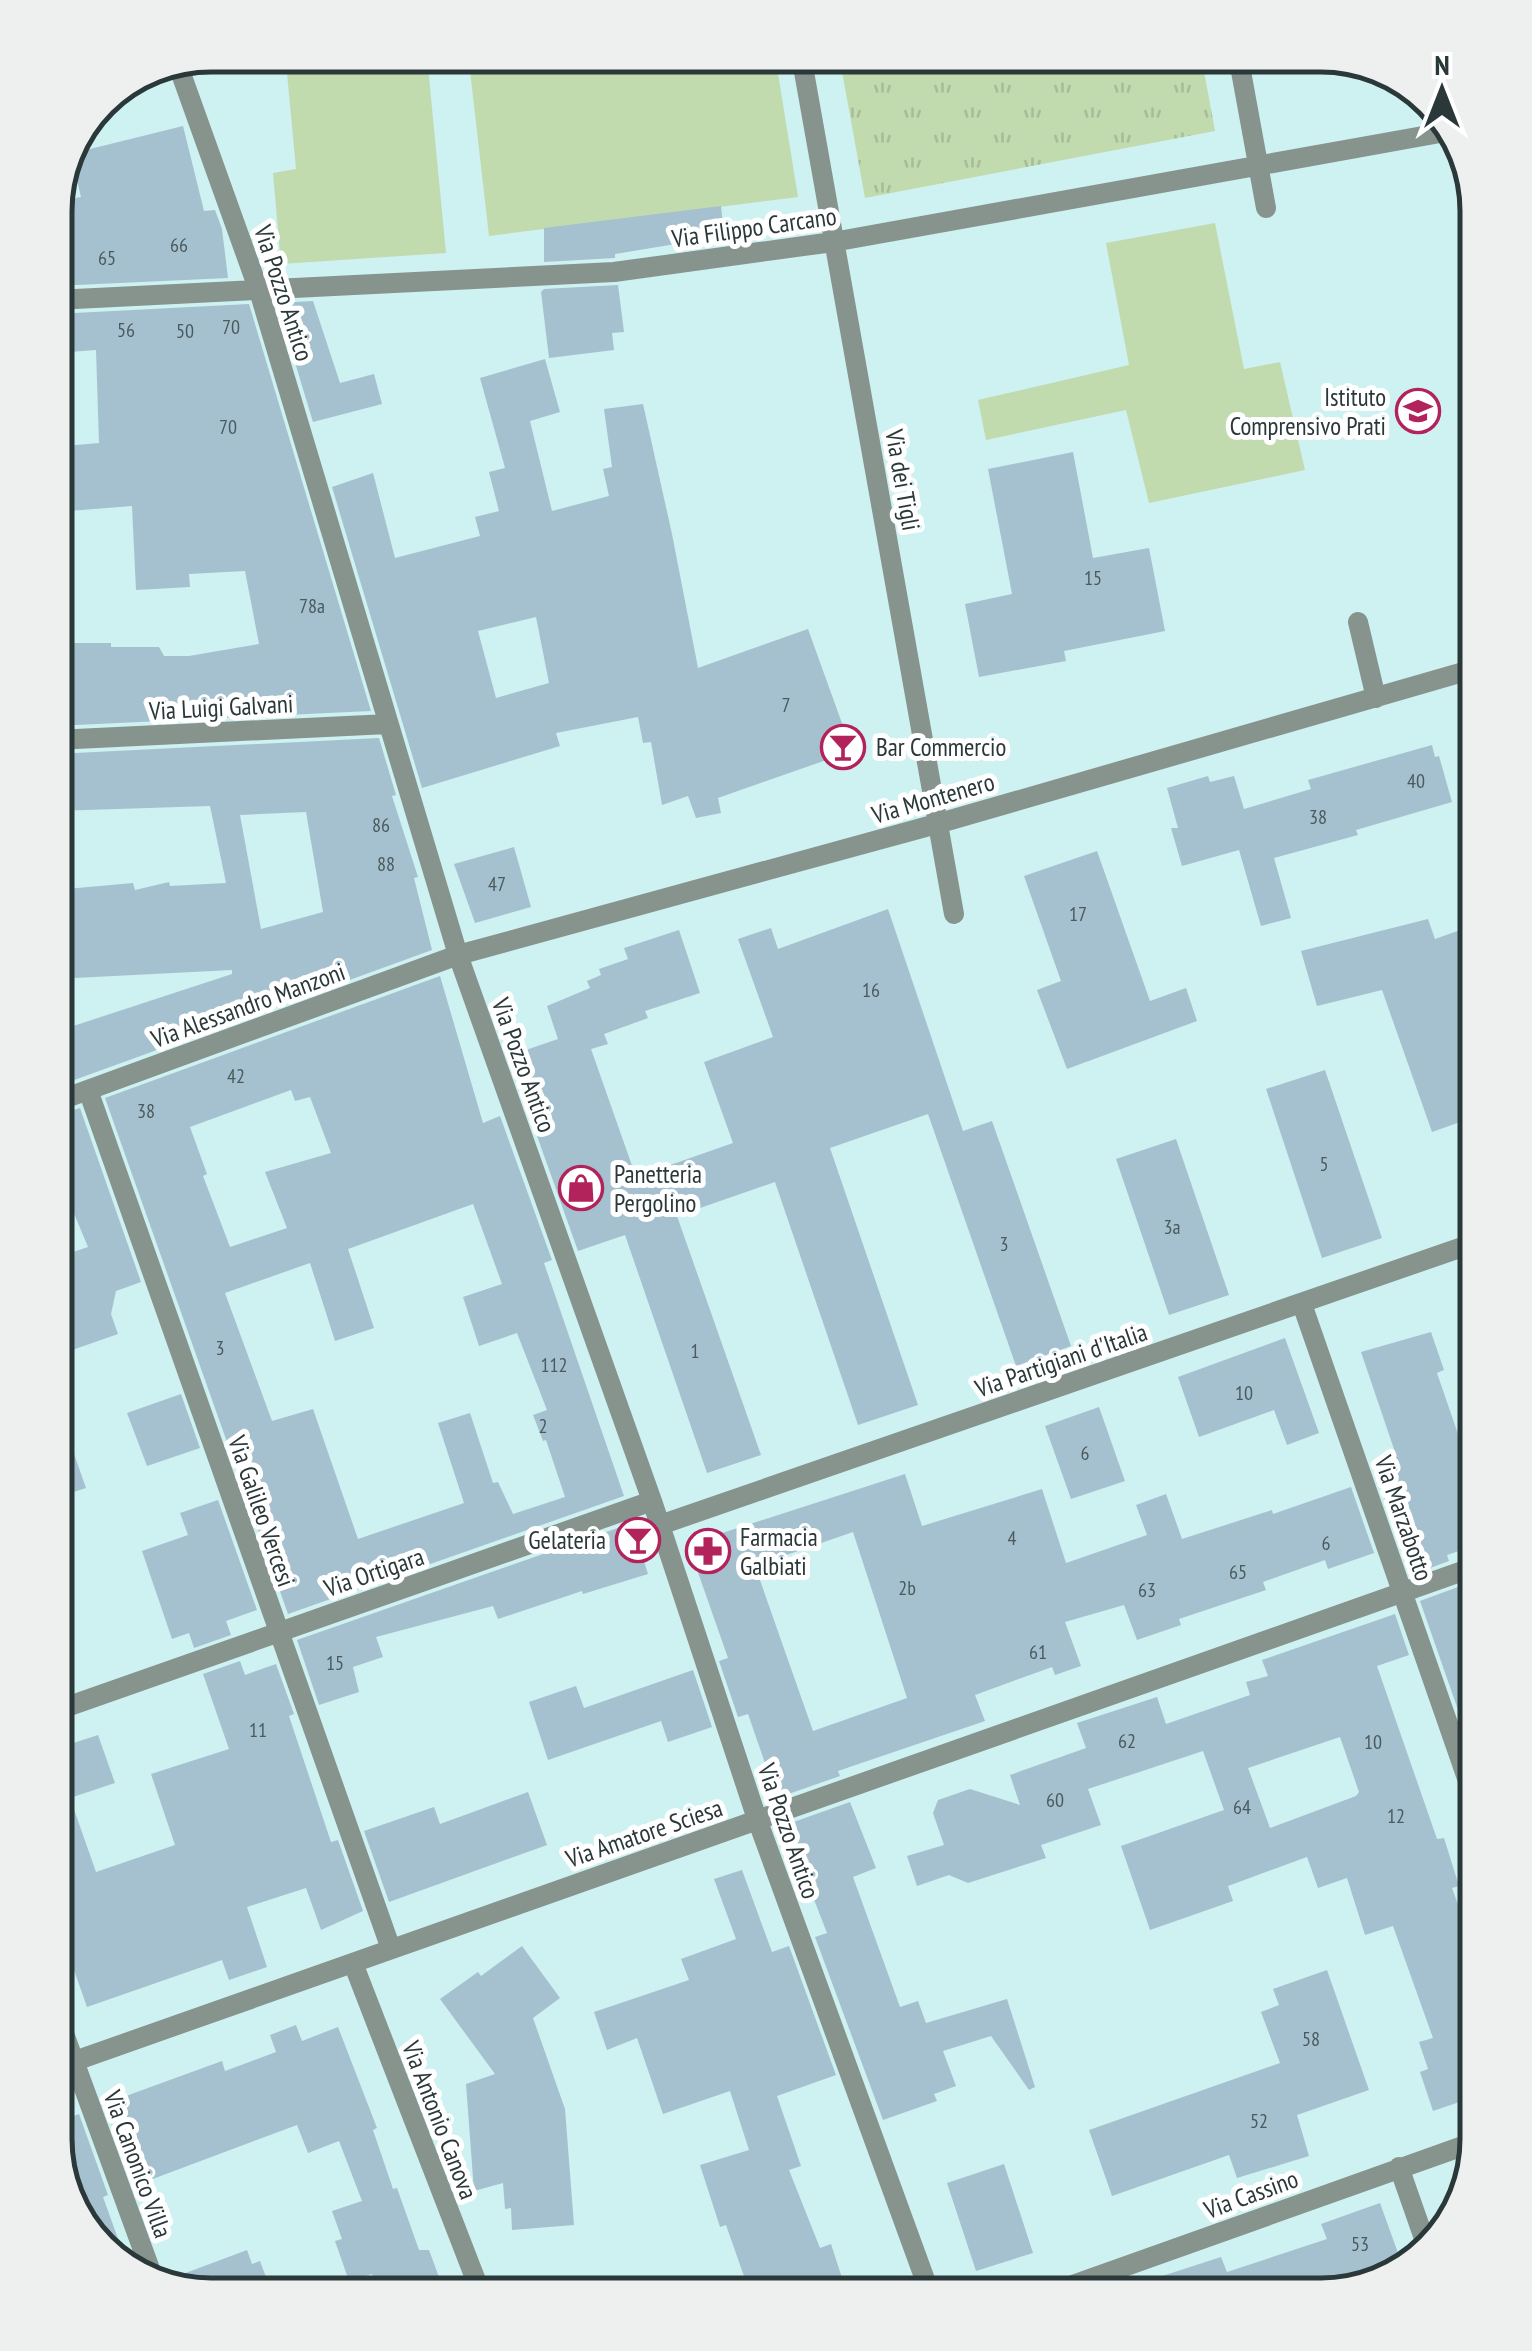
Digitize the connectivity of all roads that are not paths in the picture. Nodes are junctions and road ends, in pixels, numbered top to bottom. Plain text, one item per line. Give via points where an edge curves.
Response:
1 (804, 73) edge
2 (1241, 73) edge
3 (182, 76) edge
4 (1403, 140) edge
5 (1259, 167) junction
6 (1266, 208) dead end
7 (834, 242) junction
8 (259, 292) junction
9 (73, 299) edge
10 (1358, 622) dead end
11 (1460, 673) edge
12 (1376, 698) junction
13 (388, 724) junction
14 (73, 739) edge
15 (940, 823) junction
16 (954, 914) dead end
17 (458, 956) junction
18 (88, 1090) junction
19 (73, 1096) edge
20 (1460, 1248) edge
21 (1302, 1304) junction
22 (652, 1501) junction
23 (660, 1525) junction
24 (1460, 1572) edge
25 (1404, 1591) junction
26 (278, 1632) junction
27 (72, 1704) edge
28 (1460, 1757) edge
29 (757, 1819) junction
30 (391, 1949) junction
31 (353, 1963) junction
32 (72, 2062) edge
33 (72, 2084) edge
34 (1459, 2146) edge
35 (1399, 2167) junction
36 (1422, 2234) edge
37 (146, 2262) edge
38 (475, 2278) edge
39 (923, 2278) edge
40 (1092, 2278) edge

1 - 7 street, Via dei Tigli
2 - 5 street
3 - 8 street, Via Pozzo Antico
4 - 5 street, Via Filippo Carcano
5 - 6 street
5 - 7 street, Via Filippo Carcano
7 - 8 street, Via Filippo Carcano via 614,272
7 - 15 street, Via dei Tigli
8 - 9 street, Via Filippo Carcano
8 - 13 street, Via Pozzo Antico
10 - 12 street
11 - 12 street, Via Montenero
12 - 15 street, Via Montenero
13 - 14 street, Via Luigi Galvani
13 - 17 street, Via Pozzo Antico
15 - 16 street, Via dei Tigli
15 - 17 street, Via Montenero
17 - 18 street, Via Alessandro Manzoni
17 - 22 street, Via Pozzo Antico
18 - 19 street, Via Alessandro Manzoni
18 - 26 street, Via Galileo Vercesi
20 - 21 street, Via Partigiani d'Italia
21 - 23 street, Via Partigiani d'Italia
21 - 25 street, Via Marzabotto
22 - 23 street, Via Pozzo Antico
22 - 26 street, Via Ortigara
23 - 29 street, Via Pozzo Antico
24 - 25 street, Via Amatore Sciesa
25 - 28 street, Via Marzabotto
25 - 29 street, Via Amatore Sciesa
26 - 27 street, Via Ortigara
26 - 30 street, Via Galileo Vercesi
29 - 30 street, Via Amatore Sciesa
29 - 39 street, Via Pozzo Antico
30 - 31 street, Via Amatore Sciesa
31 - 32 street, Via Amatore Sciesa
31 - 38 street, Via Antonio Canova
33 - 37 street, Via Canonico Villa
34 - 35 street, Via Cassino
35 - 36 street
35 - 40 street, Via Cassino

